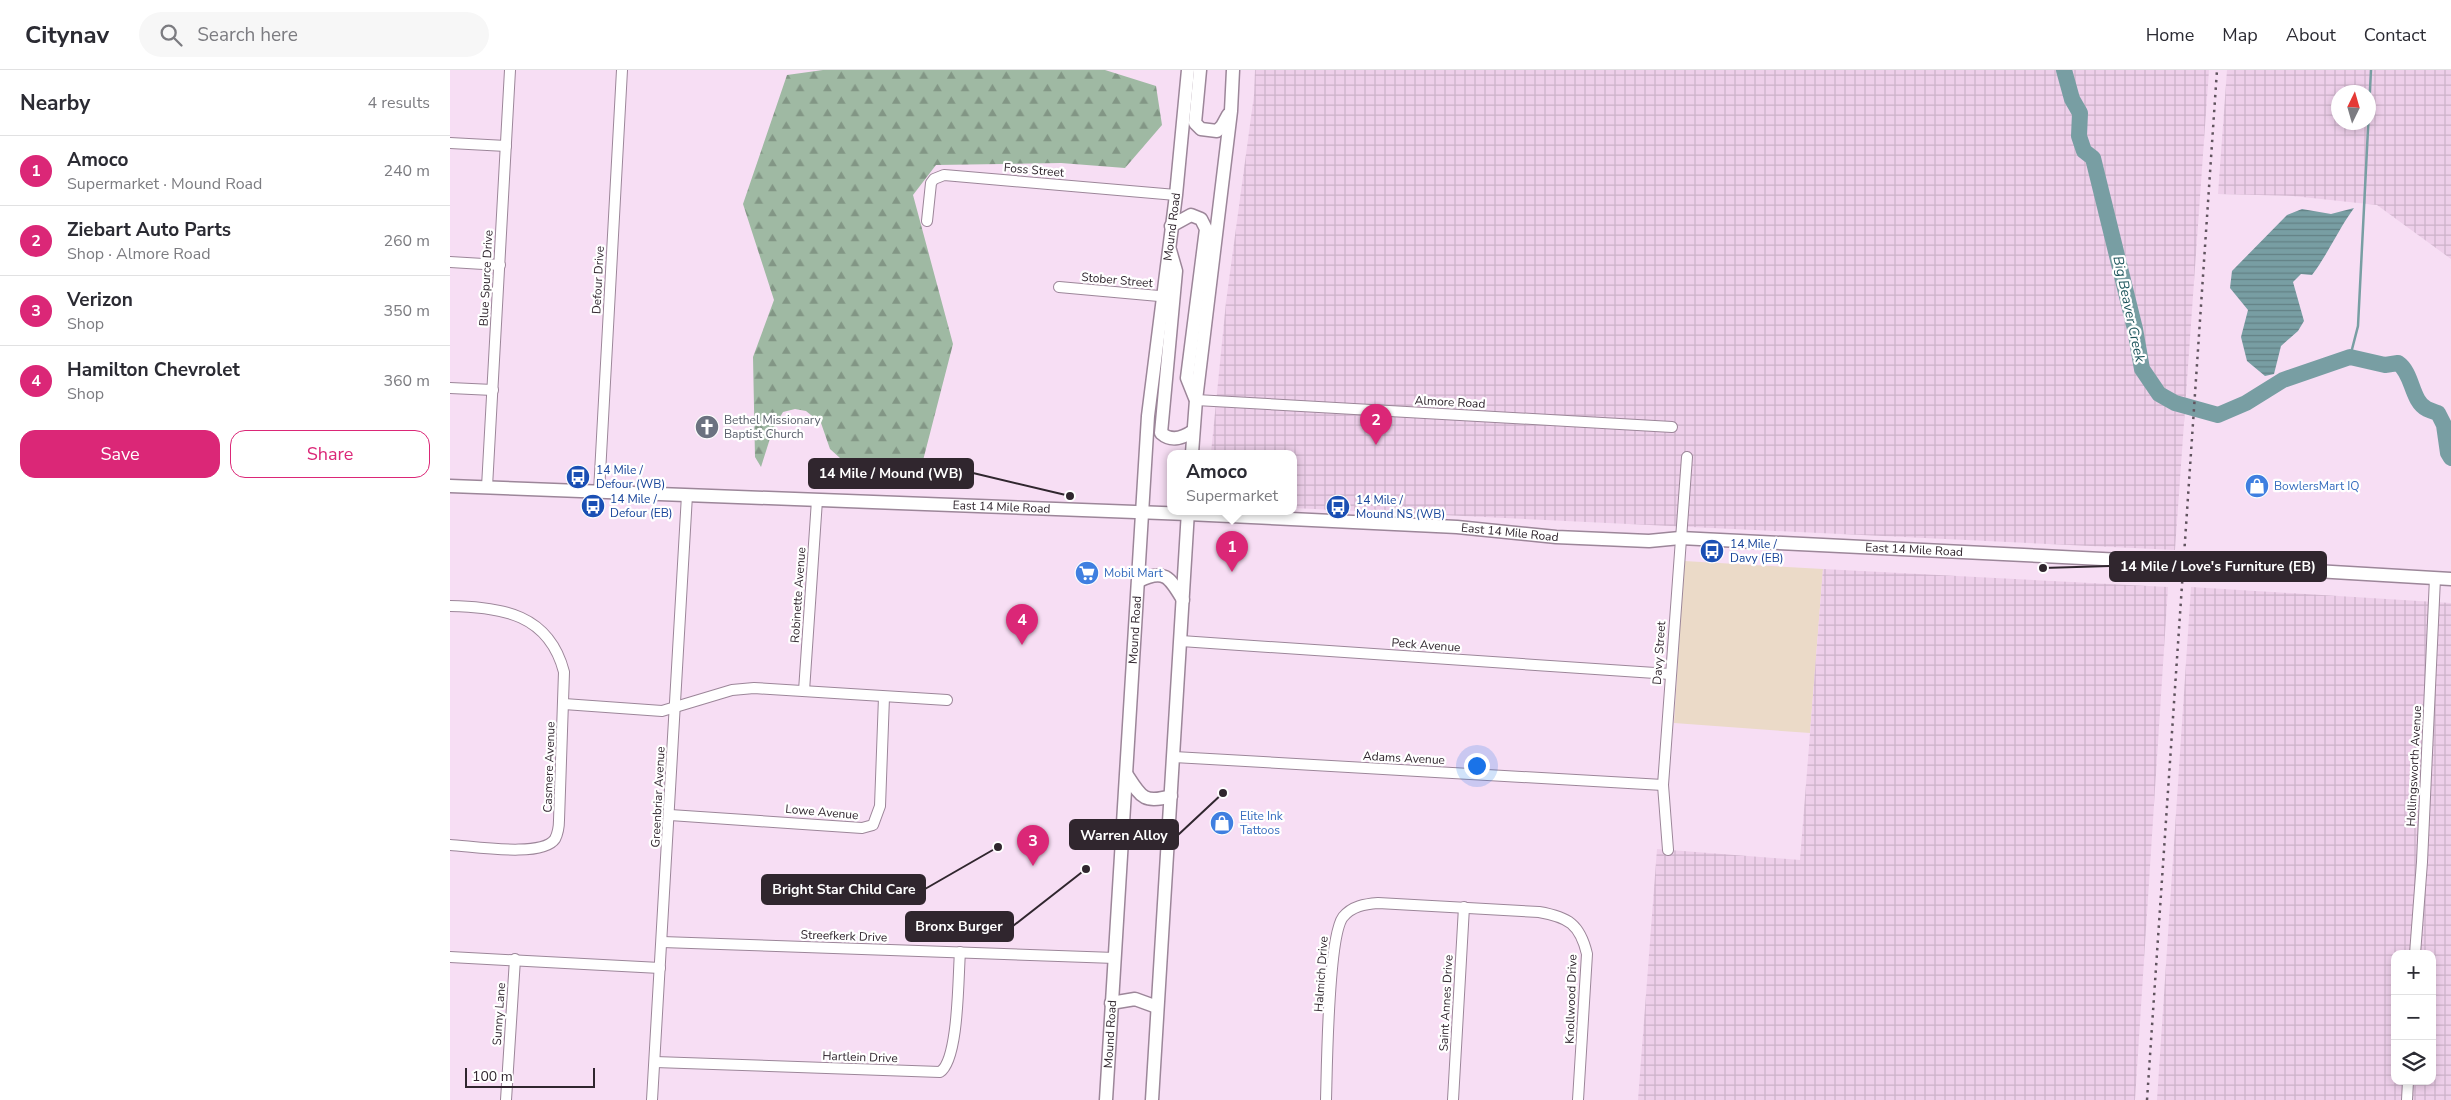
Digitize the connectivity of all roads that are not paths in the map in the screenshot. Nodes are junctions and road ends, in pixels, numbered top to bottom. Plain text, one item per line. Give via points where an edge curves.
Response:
1 (510, 70) edge
2 (622, 70) edge
3 (1188, 70) edge
4 (1200, 70) edge
5 (1233, 70) edge
6 (1231, 110) junction
7 (450, 143) edge
8 (506, 146) junction
9 (1176, 195) junction
10 (927, 221) dead end
11 (1172, 226) junction
12 (450, 262) edge
13 (500, 265) junction
14 (1059, 287) dead end
15 (1167, 297) junction
16 (450, 388) edge
17 (493, 390) junction
18 (1196, 400) junction
19 (1672, 427) dead end
20 (1193, 432) junction
21 (1192, 450) edge
22 (1687, 457) dead end
23 (450, 486) edge
24 (487, 487) junction
25 (599, 492) junction
26 (687, 495) junction
27 (817, 500) junction
28 (1167, 512) edge
29 (1143, 513) junction
30 (1188, 515) edge
31 (1242, 515) edge
32 (1680, 538) junction
33 (2435, 578) junction
34 (2451, 579) edge
35 (1139, 581) junction
36 (1183, 600) junction
37 (450, 606) edge
38 (1180, 640) junction
39 (1670, 674) junction
40 (804, 691) junction
41 (884, 697) junction
42 (947, 700) dead end
43 (564, 704) junction
44 (675, 707) junction
45 (1174, 757) junction
46 (1127, 775) junction
47 (1663, 785) junction
48 (1171, 796) junction
49 (670, 815) junction
50 (450, 845) edge
51 (1668, 850) dead end
52 (1464, 907) junction
53 (662, 942) junction
54 (2415, 950) edge
55 (960, 952) junction
56 (450, 957) edge
57 (1115, 958) junction
58 (515, 959) junction
59 (660, 968) junction
60 (1111, 1003) junction
61 (1158, 1006) junction
62 (655, 1062) junction
63 (2408, 1085) edge
64 (506, 1100) edge
65 (652, 1100) edge
66 (1106, 1100) edge
67 (1152, 1100) edge
68 (1326, 1100) edge
69 (1453, 1100) edge
70 (1578, 1100) edge
71 (2406, 1100) edge

1 - 8 street, Blue Spurce Drive
2 - 25 street, Defour Drive
3 - 9 main road, Mound Road
4 - 6 main road via 1195,122 1201,130 1217,131
5 - 6 main road
6 - 18 main road
7 - 8 street
8 - 13 street, Blue Spurce Drive
9 - 10 street, Foss Street via 944,175 931,183
9 - 11 main road, Mound Road
11 - 15 main road, Mound Road
11 - 18 main road via 1191,215 1202,219 1206,229 1187,378
12 - 13 street
13 - 17 street, Blue Spurce Drive
14 - 15 street, Stober Street
15 - 20 main road via 1161,433 1170,438 1182,438
15 - 29 main road, Mound Road via 1149,408
16 - 17 street
17 - 24 street, Blue Spurce Drive
18 - 19 street, Almore Road
18 - 20 main road
20 - 21 main road
22 - 32 street, Davy Street
23 - 24 main road, East 14 Mile Road
24 - 25 main road, East 14 Mile Road
25 - 26 main road, East 14 Mile Road
26 - 27 main road, East 14 Mile Road
26 - 44 street, Greenbriar Avenue
27 - 29 main road, East 14 Mile Road
27 - 40 street, Robinette Avenue
28 - 29 main road, East 14 Mile Road
29 - 35 main road, Mound Road
30 - 36 main road
31 - 32 main road, East 14 Mile Road via 1649,542
32 - 33 main road, East 14 Mile Road
32 - 39 street, Davy Street
33 - 34 main road, East 14 Mile Road
33 - 54 street, Hollingsworth Avenue
35 - 36 main road via 1162,575 1172,582
35 - 46 main road, Mound Road
36 - 38 main road
37 - 43 street via 503,610 525,618 535,626 560,657 564,672
38 - 39 street, Peck Avenue
38 - 45 main road
39 - 47 street, Davy Street
40 - 41 street, Casmere Avenue
40 - 44 street, Casmere Avenue via 732,690
41 - 42 street, Casmere Avenue
41 - 49 street, Lowe Avenue via 880,806 872,825 862,828
43 - 44 street, Casmere Avenue via 662,710
43 - 50 street, Casmere Avenue via 559,820 555,838 543,848 528,849
44 - 49 street, Greenbriar Avenue
45 - 47 street, Adams Avenue
45 - 48 main road
46 - 48 main road via 1144,798 1156,800
46 - 57 main road, Mound Road
47 - 51 street, Davy Street
48 - 61 main road
49 - 53 street, Greenbriar Avenue
52 - 68 street, Halmich Drive via 1378,903 1356,907 1344,916 1338,926 1333,956
52 - 69 street, Saint Annes Drive
52 - 70 street, Knollwood Drive via 1555,915 1573,924 1584,940 1586,974
53 - 55 street, Streefkerk Drive
53 - 59 street, Greenbriar Avenue
55 - 57 street, Streefkerk Drive
55 - 62 street, Hartlein Drive via 952,1049 947,1065 940,1072
56 - 58 street
57 - 60 main road, Mound Road
58 - 59 street
58 - 64 street, Sunny Lane
59 - 62 street, Greenbriar Avenue
60 - 61 main road via 1135,999
60 - 66 main road, Mound Road
61 - 67 main road
62 - 65 street, Greenbriar Avenue
63 - 71 street

